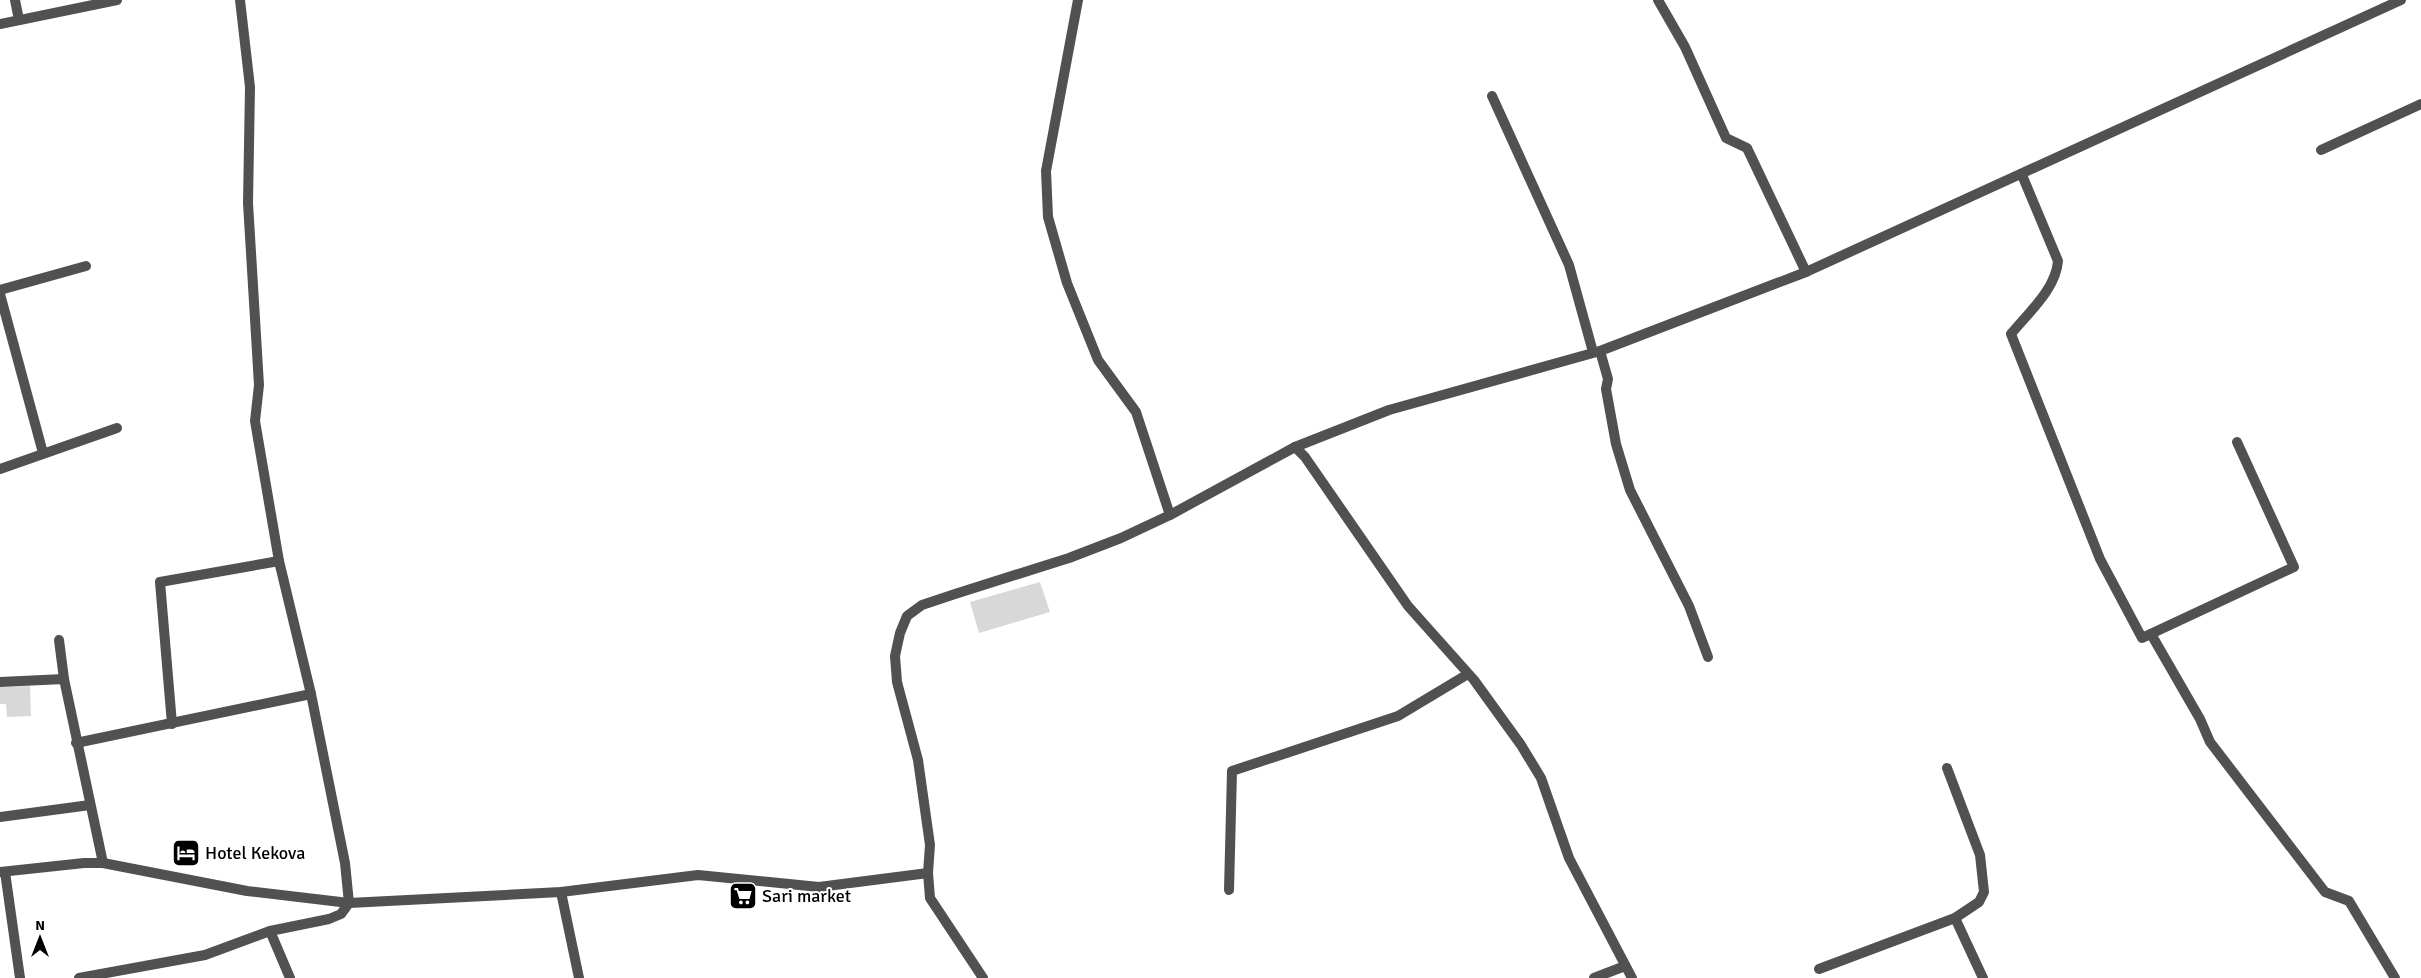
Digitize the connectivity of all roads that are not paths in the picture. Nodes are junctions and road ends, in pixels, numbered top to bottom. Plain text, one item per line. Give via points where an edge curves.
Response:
1 (15, 0) edge
2 (118, 0) edge
3 (240, 0) edge
4 (1078, 0) edge
5 (1658, 0) edge
6 (2401, 0) edge
7 (19, 20) junction
8 (0, 24) edge
9 (1492, 96) dead end
10 (2421, 104) edge
11 (2321, 150) dead end
12 (2022, 175) junction
13 (86, 266) dead end
14 (1806, 272) junction
15 (0, 290) edge
16 (0, 294) edge
17 (1597, 352) junction
18 (117, 428) dead end
19 (2237, 442) dead end
20 (1295, 447) junction
21 (43, 454) junction
22 (0, 469) edge
23 (1170, 516) junction
24 (279, 561) junction
25 (2151, 634) junction
26 (59, 640) dead end
27 (1708, 657) dead end
28 (1468, 674) junction
29 (64, 679) junction
30 (0, 682) edge
31 (311, 694) junction
32 (172, 724) junction
33 (76, 743) junction
34 (1948, 768) dead end
35 (90, 805) junction
36 (0, 817) edge
37 (104, 863) junction
38 (2, 872) edge
39 (928, 873) junction
40 (1229, 890) dead end
41 (561, 892) junction
42 (349, 903) junction
43 (1955, 918) junction
44 (270, 931) junction
45 (1625, 966) junction
46 (1819, 969) dead end
47 (20, 978) edge
48 (79, 978) edge
49 (290, 978) edge
50 (579, 978) edge
51 (983, 978) edge
52 (1594, 978) edge
53 (1632, 978) edge
54 (1982, 978) edge
55 (2396, 978) edge

1 - 7 street
2 - 7 street
3 - 24 street via 250,87 248,203 259,385 256,422
4 - 23 street via 1046,170 1048,217 1067,283 1098,360 1136,412
5 - 14 street via 1685,47 1726,138 1746,148
6 - 12 street
7 - 8 street
9 - 17 street via 1569,265
10 - 11 street
12 - 14 street
12 - 25 street via 2058,260 2057,273 2011,334 2100,559 2142,638
13 - 15 street
14 - 17 street
16 - 21 street
17 - 20 street via 1389,410
17 - 27 street via 1608,379 1606,389 1616,444 1630,490 1689,606
18 - 21 street
19 - 25 street via 2294,567
20 - 23 street
20 - 28 street via 1408,606
21 - 22 street
23 - 39 street via 1069,558 922,606 908,616 895,656 897,682 918,760 930,845
24 - 31 street
24 - 32 street via 160,582
25 - 55 street via 2210,742 2325,892 2349,901
26 - 29 street
28 - 40 street via 1398,716 1232,771
28 - 45 street via 1521,745 1541,778 1569,858
29 - 30 street
29 - 33 street
31 - 32 street
31 - 42 street via 345,863
32 - 33 street
33 - 35 street
34 - 43 street via 1980,854 1984,892 1980,902
35 - 36 street
35 - 37 street
37 - 38 street
37 - 42 street via 247,891
38 - 47 street
39 - 41 street via 819,887 698,875
39 - 51 street via 930,898
41 - 42 street
41 - 50 street
42 - 44 street via 341,914 329,919
43 - 46 street
43 - 54 street
44 - 48 street via 205,955
44 - 49 street
45 - 52 street
45 - 53 street

